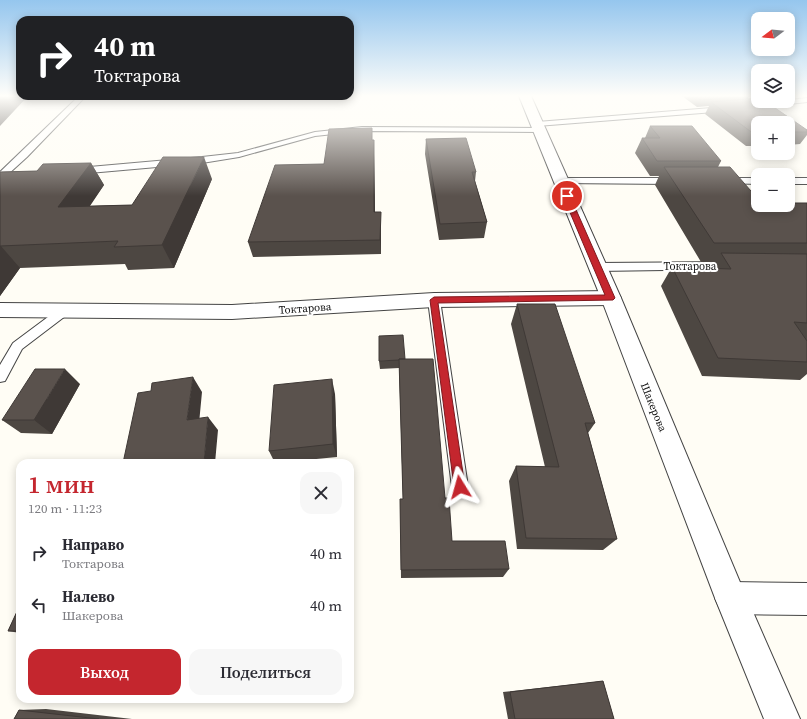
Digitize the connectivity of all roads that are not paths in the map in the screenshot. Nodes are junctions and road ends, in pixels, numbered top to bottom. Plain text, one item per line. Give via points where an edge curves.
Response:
1 (49, 130) edge
2 (351, 130) edge
3 (540, 130) edge
4 (67, 172) edge
5 (17, 174) edge
6 (1, 175) edge
7 (560, 181) junction
8 (679, 181) edge
9 (718, 181) edge
10 (751, 181) edge
11 (795, 182) edge
12 (807, 182) edge
13 (740, 266) edge
14 (597, 267) junction
15 (611, 298) junction
16 (434, 300) junction
17 (0, 310) edge
18 (64, 311) junction
19 (0, 377) edge
20 (460, 487) dead end
21 (731, 598) junction
22 (807, 599) edge
23 (782, 719) edge

1 - 6 lane
2 - 4 lane via 315,134 239,155
3 - 7 street, Шакерова
5 - 6 lane
7 - 8 lane
7 - 14 street, Шакерова
9 - 10 lane
11 - 12 lane
13 - 14 lane, Токтарова
14 - 15 street, Шакерова
15 - 16 street, Токтарова
15 - 21 street, Шакерова
16 - 18 street, Токтарова via 232,312
16 - 20 lane
17 - 18 street, Токтарова
18 - 19 lane via 18,346
21 - 22 street
21 - 23 street, Шакерова

